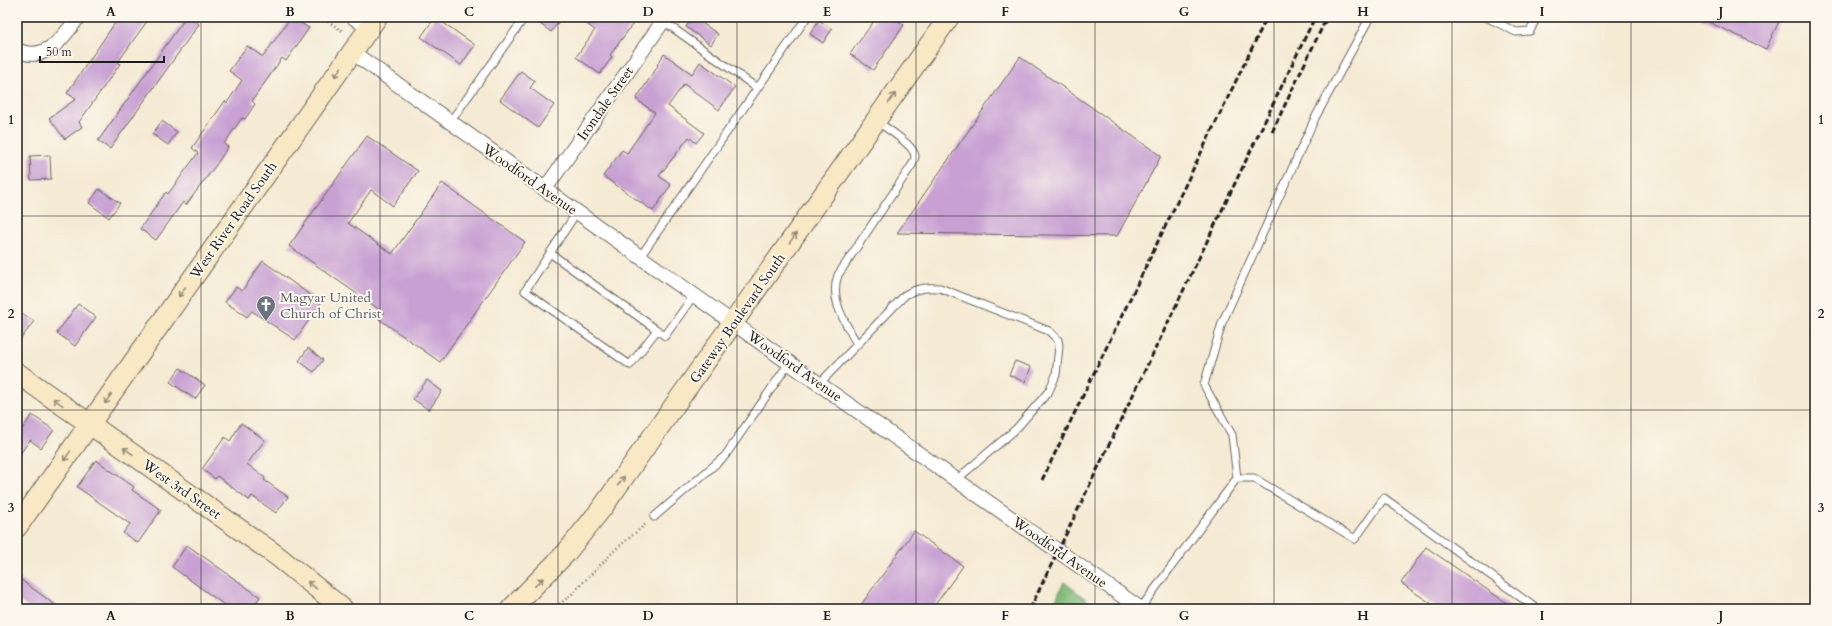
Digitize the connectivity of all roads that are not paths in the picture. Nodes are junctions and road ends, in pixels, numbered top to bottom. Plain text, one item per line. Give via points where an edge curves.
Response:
1 (78, 17) edge
2 (525, 17) edge
3 (807, 17) edge
4 (949, 17) edge
5 (1370, 17) edge
6 (1486, 17) edge
7 (1537, 17) edge
8 (665, 19) edge
9 (362, 31) edge
10 (17, 50) edge
11 (757, 88) junction
12 (876, 121) junction
13 (450, 122) junction
14 (545, 189) junction
15 (577, 212) junction
16 (550, 253) junction
17 (640, 257) junction
18 (694, 295) junction
19 (733, 323) junction
20 (657, 330) junction
21 (857, 344) junction
22 (789, 363) junction
23 (17, 373) edge
24 (819, 384) junction
25 (90, 424) junction
26 (1237, 478) junction
27 (956, 480) junction
28 (654, 517) road end
29 (17, 527) edge
30 (343, 609) edge
31 (511, 609) edge
32 (1141, 609) edge
33 (1537, 609) edge

1 - 10 street via 54,47 33,54
2 - 13 lane
3 - 11 lane
12 -> 4 main road, Gateway Boulevard South
5 - 26 lane via 1315,118 1222,323 1204,385 1232,435
6 - 7 lane via 1516,32 1530,31
8 - 11 lane
8 - 14 street, Irondale Street
9 - 13 street, Woodford Avenue
9 -> 25 main road, West River Road South
11 - 17 lane
19 -> 12 main road, Gateway Boulevard South
12 - 21 lane via 905,142 915,157 834,285 838,310
13 - 14 street, Woodford Avenue
14 - 15 street, Woodford Avenue
15 - 16 lane
15 - 17 street, Woodford Avenue
16 - 20 lane
16 - 20 lane via 524,291 630,365
17 - 18 street, Woodford Avenue
18 - 19 street, Woodford Avenue
18 - 20 lane via 665,336
19 - 22 street, Woodford Avenue
31 -> 19 main road, Gateway Boulevard South via 566,553 602,508
21 - 24 lane
21 - 27 lane via 905,296 924,287 940,288 1049,331 1058,340 1056,375 1049,391 1016,429
22 - 24 street, Woodford Avenue
22 - 28 lane via 725,456
25 -> 23 main road, West 3rd Street
24 - 27 street, Woodford Avenue
25 -> 29 main road, West River Road South
30 -> 25 main road, West 3rd Street via 276,556
26 - 32 lane
26 - 33 lane via 1254,478 1355,539 1384,498
27 - 32 street, Woodford Avenue

